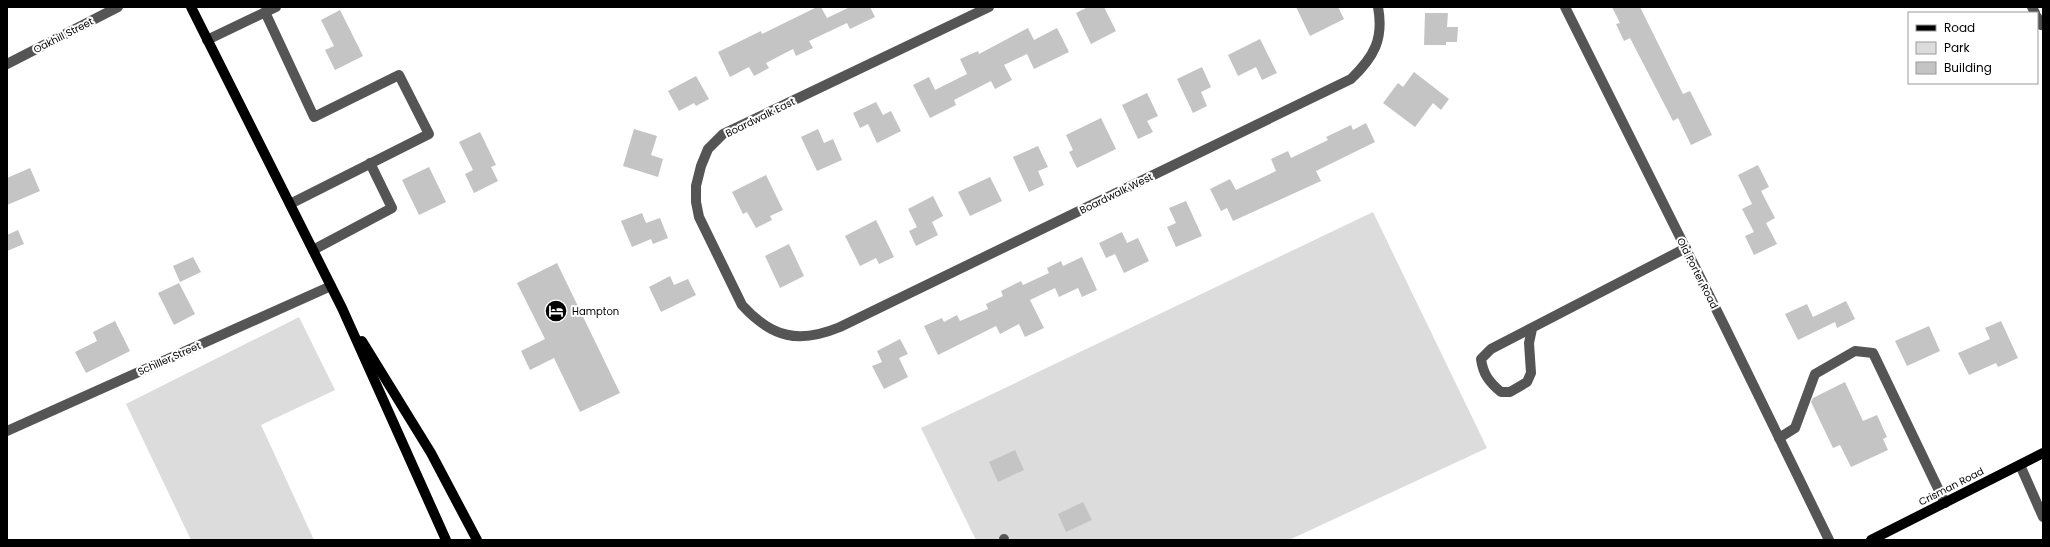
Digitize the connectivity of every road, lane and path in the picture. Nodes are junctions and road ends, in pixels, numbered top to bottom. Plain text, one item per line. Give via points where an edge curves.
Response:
1 (118, 7) edge
2 (191, 7) edge
3 (276, 7) edge
4 (989, 7) edge
5 (1378, 7) edge
6 (1564, 7) edge
7 (265, 12) junction
8 (207, 40) junction
9 (7, 64) edge
10 (370, 163) junction
11 (290, 204) junction
12 (1686, 248) junction
13 (313, 250) junction
14 (330, 286) junction
15 (342, 308) junction
16 (1532, 329) junction
17 (805, 337) joint
18 (7, 431) edge
19 (1779, 438) junction
20 (2043, 453) edge
21 (2020, 465) junction
22 (1945, 503) junction
23 (2043, 516) edge
24 (446, 540) edge
25 (477, 540) edge
26 (1829, 540) edge
27 (1871, 540) edge

1 - 9 street, Oakhill Street
2 - 8 main road
3 - 7 street
4 - 17 street, Boardwalk East via 723,134 708,149 696,186 699,217 742,305 768,329 785,335
5 - 17 street, Boardwalk West via 1381,23 1377,47 1351,79 840,327
6 - 12 street, Old Porter Road
7 - 8 street
7 - 10 street via 314,117 399,75 429,134
8 - 11 main road
10 - 11 street
10 - 13 street via 392,208
11 - 13 main road
12 - 16 street
12 - 19 street, Old Porter Road
13 - 14 main road
14 - 15 main road
14 - 18 street, Schiller Street
15 - 24 main road
15 - 25 main road via 431,453
16 - 16 street via 1491,349 1481,359 1482,371 1491,384 1501,392 1510,392 1527,382 1531,373 1529,343
19 - 22 street via 1795,428 1815,374 1855,351 1873,353
19 - 26 street, Old Porter Road
20 - 21 main road, Crisman Road
21 - 22 main road, Crisman Road
21 - 23 street
22 - 27 main road, Crisman Road

